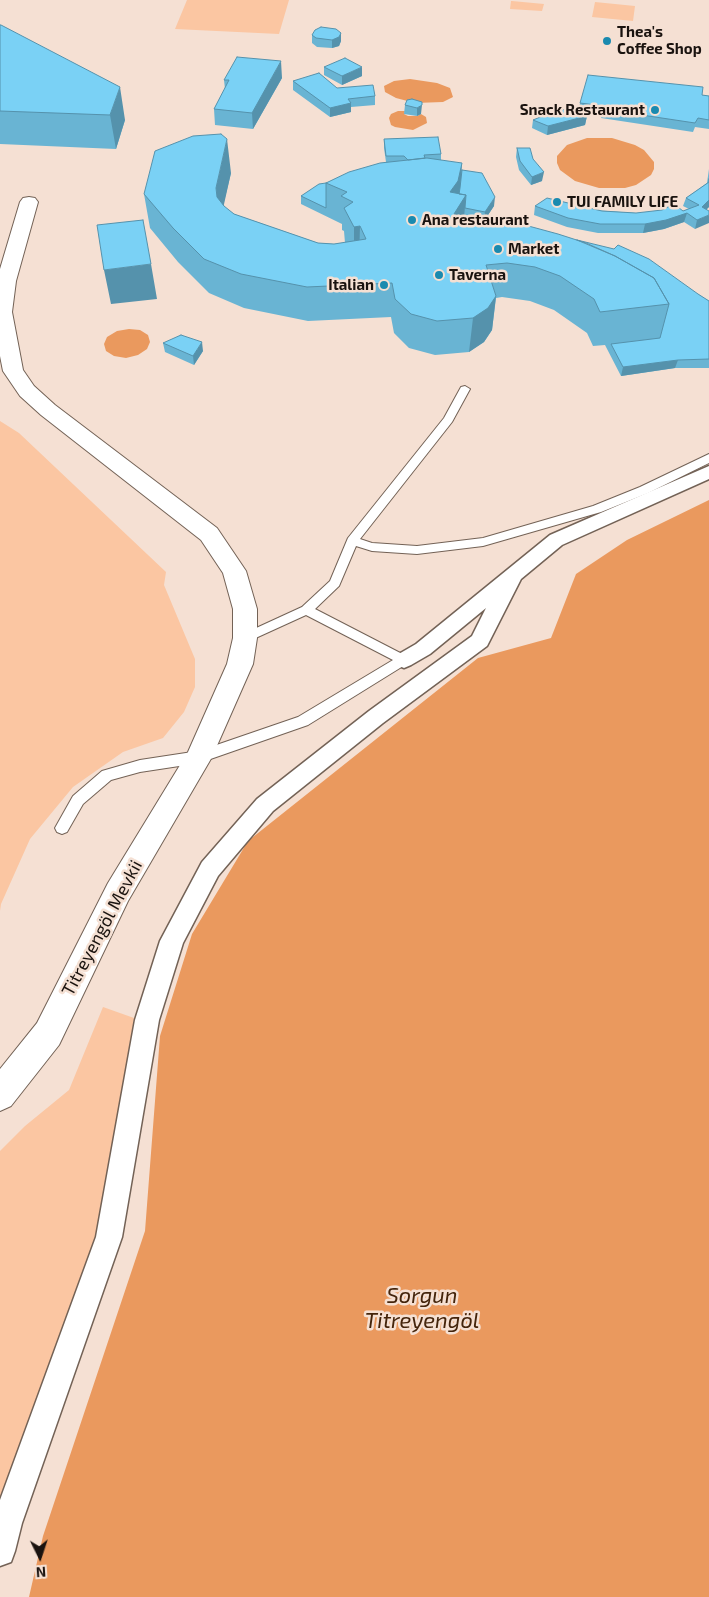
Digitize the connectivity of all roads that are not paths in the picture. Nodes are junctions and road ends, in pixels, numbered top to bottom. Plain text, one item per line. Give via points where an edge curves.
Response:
1 (29, 202) dead end
2 (465, 389) dead end
3 (709, 458) edge
4 (709, 472) edge
5 (352, 541) junction
6 (514, 575) junction
7 (306, 610) junction
8 (245, 638) junction
9 (404, 660) junction
10 (198, 757) junction
11 (62, 828) dead end
12 (0, 1094) edge
13 (0, 1551) edge

1 - 8 street, Titreyengöl Mevkii via 6,281 2,312 13,371 27,391 48,410 209,534 234,571 245,609
2 - 5 lane via 448,420
3 - 5 lane via 597,509 483,542 416,550 372,547
4 - 6 street via 556,540
5 - 7 lane via 335,583
6 - 9 street via 423,649
6 - 13 street via 480,641 376,717 265,805 210,870 172,941 147,1020 109,1237 7,1523
7 - 8 lane
7 - 9 lane
8 - 10 street, Titreyengöl Mevkii via 240,664
9 - 10 lane via 303,721
10 - 11 lane via 107,775 78,800
10 - 12 street, Titreyengöl Mevkii via 118,892 48,1034

